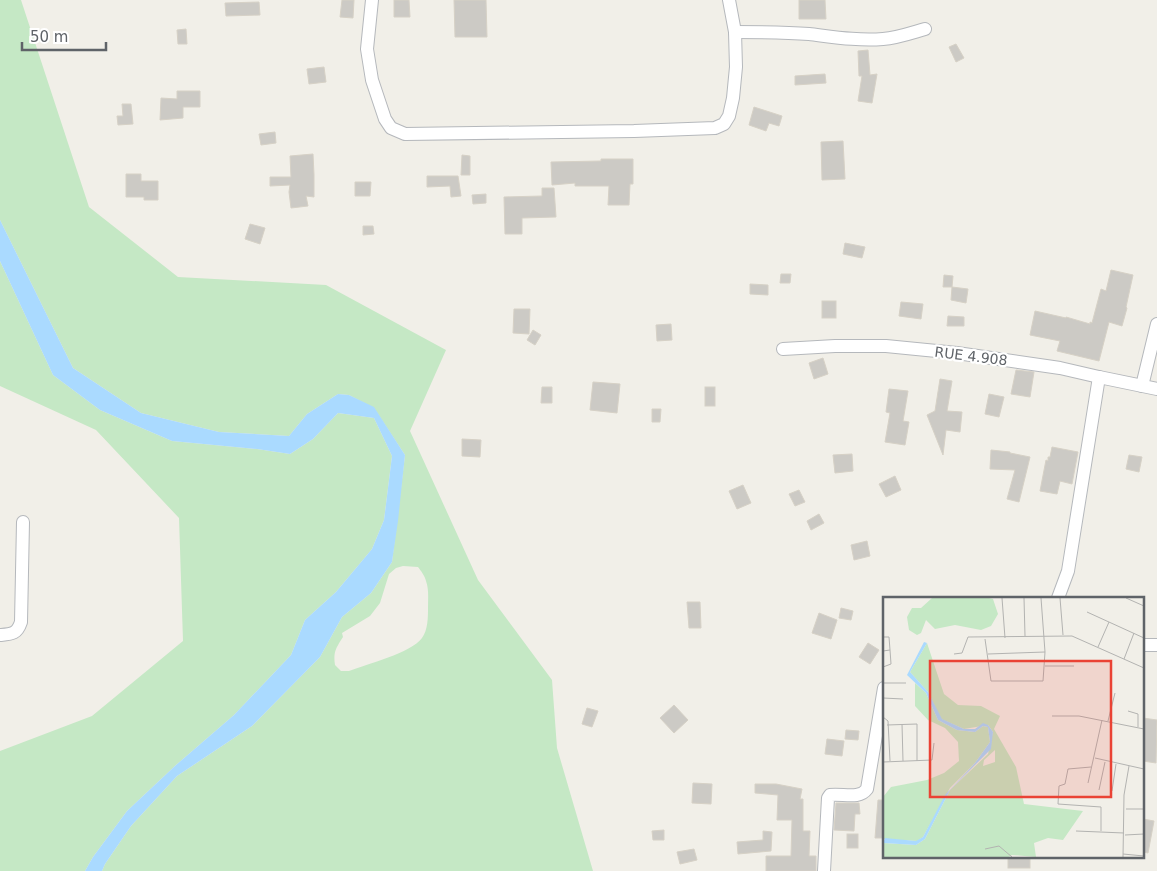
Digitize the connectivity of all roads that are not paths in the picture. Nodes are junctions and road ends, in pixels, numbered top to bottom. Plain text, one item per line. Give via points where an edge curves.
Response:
1 (372, 0) edge
2 (729, 0) edge
3 (925, 29) dead end
4 (735, 32) junction
5 (1157, 324) edge
6 (783, 349) dead end
7 (1099, 377) junction
8 (1142, 386) junction
9 (1157, 389) edge
10 (22, 522) dead end
11 (1058, 597) edge
12 (0, 635) edge
13 (1144, 644) edge
14 (1157, 645) edge
15 (883, 694) edge
16 (824, 871) edge

1 - 4 street via 367,49 372,80 385,119 392,128 405,134 715,128 724,124 729,116 733,98
2 - 4 street
3 - 4 street via 883,39
5 - 8 street
6 - 7 street, RUE 4.908 via 886,346 957,352
7 - 8 street, RUE 4.908
7 - 11 street via 1068,571
8 - 9 street, RUE 4.908
10 - 12 street via 21,622 14,633
13 - 14 street
15 - 16 street via 867,789 860,795 835,794 828,798

